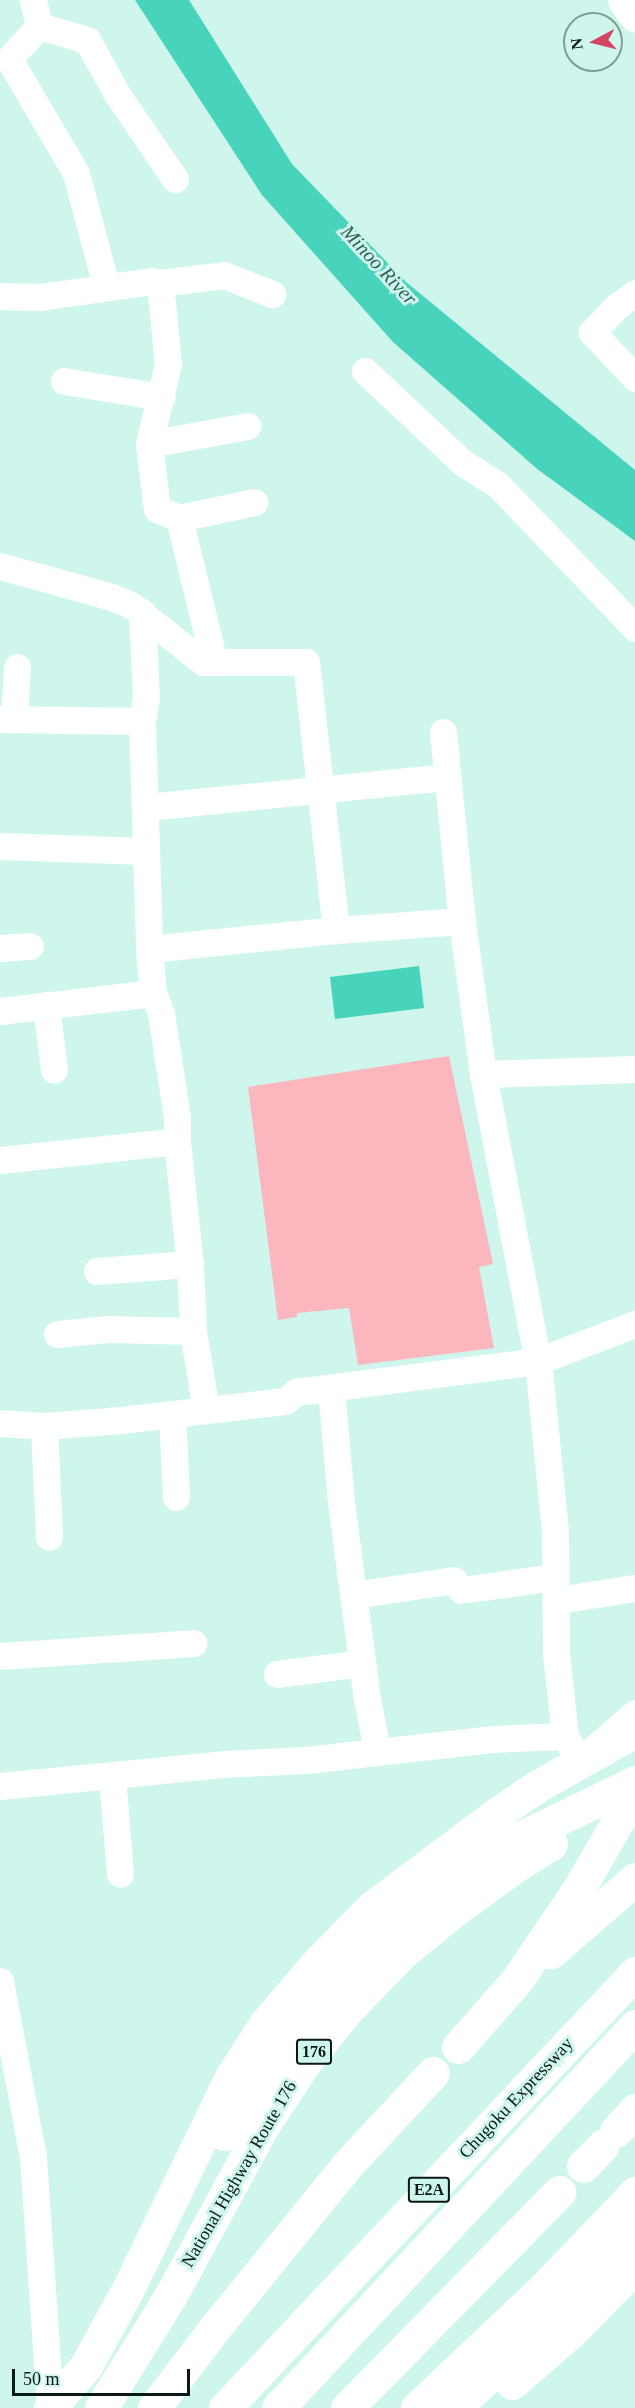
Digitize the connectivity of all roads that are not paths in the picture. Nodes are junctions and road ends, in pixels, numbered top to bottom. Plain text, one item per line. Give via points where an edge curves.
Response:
1 (624, 0) edge
2 (36, 13) edge
3 (635, 15) edge
4 (4, 63) edge
5 (175, 179) dead end
6 (160, 283) junction
7 (106, 286) junction
8 (635, 293) edge
9 (272, 294) dead end
10 (0, 296) edge
11 (365, 371) dead end
12 (635, 378) edge
13 (64, 381) dead end
14 (162, 397) junction
15 (246, 426) dead end
16 (149, 444) junction
17 (254, 502) dead end
18 (179, 519) junction
19 (0, 566) edge
20 (142, 612) junction
21 (635, 628) edge
22 (214, 662) junction
23 (17, 667) dead end
24 (7, 719) edge
25 (142, 721) junction
26 (443, 732) dead end
27 (448, 777) junction
28 (321, 790) junction
29 (146, 807) junction
30 (0, 846) edge
31 (146, 851) junction
32 (462, 921) junction
33 (336, 930) junction
34 (30, 946) dead end
35 (0, 948) edge
36 (149, 949) junction
37 (153, 993) junction
38 (46, 1005) junction
39 (0, 1011) edge
40 (635, 1068) edge
41 (54, 1070) dead end
42 (483, 1074) junction
43 (177, 1141) junction
44 (0, 1160) edge
45 (190, 1264) junction
46 (98, 1271) dead end
47 (635, 1324) edge
48 (193, 1331) junction
49 (57, 1334) dead end
50 (538, 1361) junction
51 (331, 1388) junction
52 (206, 1410) junction
53 (172, 1414) junction
54 (0, 1423) edge
55 (44, 1426) junction
56 (176, 1497) dead end
57 (49, 1537) dead end
58 (557, 1588) junction
59 (635, 1588) edge
60 (353, 1595) junction
61 (194, 1643) dead end
62 (0, 1656) edge
63 (362, 1663) junction
64 (277, 1674) dead end
65 (635, 1713) edge
66 (635, 1731) edge
67 (573, 1749) junction
68 (377, 1750) junction
69 (112, 1776) junction
70 (635, 1782) edge
71 (0, 1786) edge
72 (635, 1792) edge
73 (120, 1874) dead end
74 (635, 1879) edge
75 (635, 1973) edge
76 (0, 1980) edge
77 (517, 1980) junction
78 (635, 2026) edge
79 (458, 2047) dead end
80 (433, 2073) dead end
81 (559, 2192) dead end
82 (635, 2193) edge
83 (635, 2232) edge
84 (635, 2267) edge
85 (358, 2398) edge
86 (50, 2408) edge
87 (72, 2408) edge
88 (101, 2408) edge
89 (154, 2408) edge
90 (225, 2408) edge
91 (278, 2408) edge
92 (417, 2408) edge
93 (455, 2408) edge
94 (478, 2408) edge

1 - 3 main road
2 - 4 street
2 - 5 street via 87,40 157,136
4 - 7 street via 76,174
6 - 7 street
6 - 9 street via 224,275
6 - 14 street via 168,364
7 - 10 street via 40,297
8 - 12 street via 592,332
11 - 21 street via 463,463 498,485
13 - 14 street
14 - 16 street
15 - 16 street
16 - 18 street via 157,509
17 - 18 street
18 - 22 street
19 - 20 street via 112,597
20 - 22 street via 203,662
20 - 25 street via 146,697
22 - 28 street via 306,662
23 - 24 street
24 - 25 street
25 - 29 street
26 - 27 street
27 - 28 street
27 - 32 street
28 - 29 street
28 - 33 street
29 - 31 street
30 - 31 street
31 - 36 street
32 - 33 street
32 - 42 street
33 - 36 street
34 - 35 street
36 - 37 street
37 - 38 street
37 - 43 street via 161,1013
38 - 39 street
38 - 41 street
40 - 42 street
42 - 50 street
43 - 44 street
43 - 45 street
45 - 46 street
45 - 48 street
47 - 50 street
48 - 49 street via 108,1329
48 - 52 street
50 - 51 street
50 - 58 street
51 - 52 street via 296,1392 285,1401
51 - 60 street
52 - 53 street
53 - 55 street
53 - 56 street
54 - 55 street
55 - 57 street
58 - 59 street
58 - 60 street via 457,1585
58 - 67 street via 556,1654
60 - 63 street
61 - 62 street
63 - 64 street
63 - 68 street
65 - 67 street
66 - 67 main road
67 - 68 street via 492,1739
67 - 86 main road via 495,1815 371,1908 265,2024 231,2077 129,2287 86,2366
68 - 69 street via 306,1760
69 - 71 street
69 - 73 street
70 - 87 main road via 507,1844 441,1884 376,1938 324,1992 240,2106 100,2367
72 - 77 main road via 580,1887
72 - 88 main road, National Highway Route 176 / 176 via 517,1865 455,1910 401,1954 346,2011 303,2065 261,2129 171,2295
74 - 77 main road
75 - 90 main road, Chugoku Expressway / E2A
76 - 86 street via 33,2157
77 - 79 main road
78 - 91 main road, Chugoku Expressway / E2A
80 - 89 main road via 349,2163
81 - 85 main road
82 - 92 main road via 548,2284
83 - 93 main road
84 - 94 main road via 572,2331

